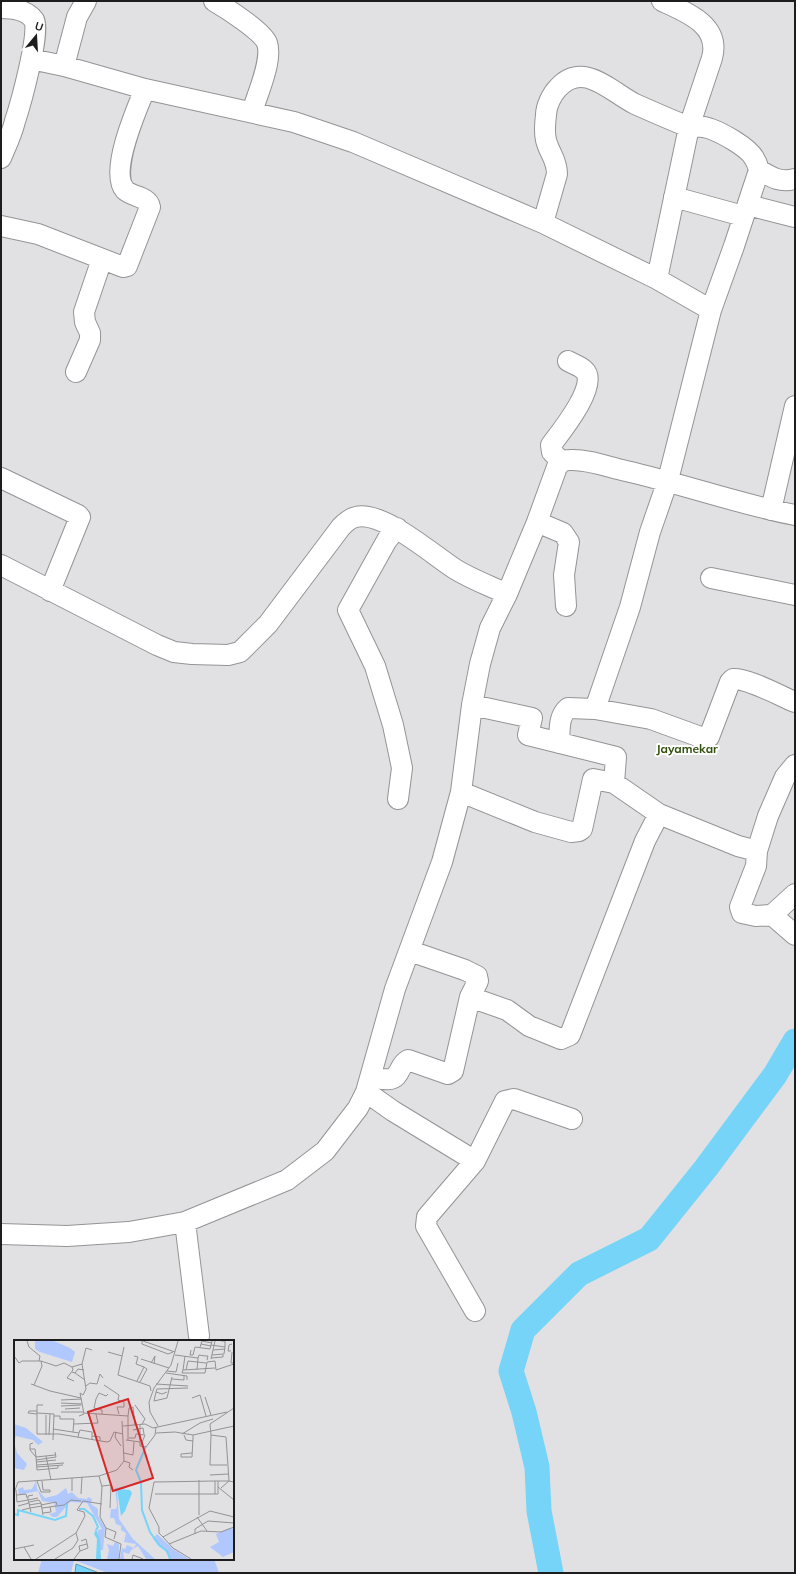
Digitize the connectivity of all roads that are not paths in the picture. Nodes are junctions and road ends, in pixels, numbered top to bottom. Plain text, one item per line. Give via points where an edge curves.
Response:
1 (86, 1) edge
2 (214, 1) edge
3 (662, 1) edge
4 (1, 8) edge
5 (31, 59) junction
6 (64, 66) junction
7 (145, 89) junction
8 (252, 112) junction
9 (689, 127) junction
10 (1, 158) edge
11 (759, 170) junction
12 (795, 179) edge
13 (674, 197) junction
14 (745, 210) junction
15 (795, 217) edge
16 (543, 223) junction
17 (1, 226) edge
18 (102, 259) junction
19 (657, 279) junction
20 (711, 310) junction
21 (568, 361) dead end
22 (76, 372) dead end
23 (795, 406) edge
24 (561, 461) junction
25 (1, 478) edge
26 (668, 480) junction
27 (771, 510) junction
28 (795, 515) edge
29 (537, 522) junction
30 (396, 528) junction
31 (1, 565) edge
32 (711, 578) dead end
33 (50, 591) junction
34 (507, 594) junction
35 (795, 595) edge
36 (566, 606) dead end
37 (795, 702) edge
38 (472, 705) junction
39 (595, 709) junction
40 (559, 743) junction
41 (795, 765) edge
42 (614, 783) junction
43 (461, 792) junction
44 (398, 799) dead end
45 (659, 814) junction
46 (757, 851) junction
47 (795, 894) edge
48 (772, 915) junction
49 (795, 935) edge
50 (410, 951) junction
51 (470, 997) junction
52 (368, 1085) junction
53 (572, 1119) dead end
54 (474, 1161) junction
55 (185, 1222) junction
56 (1, 1234) edge
57 (475, 1311) dead end
58 (199, 1336) dead end

1 - 6 street via 77,18
2 - 8 street via 237,15 266,42 268,54
3 - 9 street via 703,24 710,31 713,40 714,51
4 - 5 street via 27,13 35,21
5 - 6 street
5 - 10 street via 15,122
6 - 7 street
7 - 8 street
7 - 18 street via 131,123 120,175 124,189 150,203 150,207 127,266 123,268
8 - 16 street via 307,126 353,142
9 - 11 street via 710,129 727,137 754,157
9 - 13 street
9 - 16 street via 634,103 595,80 578,76 568,78 554,92 546,113 546,141 557,166
11 - 12 street via 774,179
11 - 14 street
13 - 14 street
13 - 19 street
14 - 15 street
14 - 20 street
16 - 19 street
17 - 18 street via 38,234
18 - 22 street via 84,312 90,340
19 - 20 street
20 - 26 street
21 - 24 street via 584,370 588,376 586,392 551,445 552,452
23 - 27 street
24 - 26 street via 587,462
24 - 29 street
25 - 33 street via 80,517
26 - 27 street
26 - 39 street via 650,532 630,607
27 - 28 street
29 - 34 street
29 - 36 street via 563,533 569,542 564,575
30 - 33 street via 367,517 357,516 348,520 268,624 244,649 235,654 215,656 174,652
30 - 34 street via 456,570
30 - 44 street via 348,610 375,666 393,725 402,768
31 - 33 street
32 - 35 street
34 - 38 street via 490,628
37 - 39 street via 751,683 733,679 706,739 651,719
38 - 40 street via 532,718 528,735
38 - 43 street
39 - 40 street via 568,708 563,712
40 - 42 street via 616,757
41 - 46 street via 785,777 777,794
42 - 43 street via 593,779 582,829 571,832 535,822
42 - 45 street
43 - 50 street via 442,862
45 - 46 street via 738,846
45 - 51 street via 645,841 570,1035 562,1039 529,1026 507,1010
46 - 48 street via 756,866 740,907 742,913 756,916
47 - 48 street
48 - 49 street
50 - 51 street via 477,976 478,980
50 - 52 street via 395,989
51 - 52 street via 453,1071 448,1074 408,1060 402,1064 396,1076
52 - 54 street via 393,1111
52 - 55 street via 358,1108 325,1151 287,1180
53 - 54 street via 514,1099 505,1101
54 - 57 street via 429,1214 426,1226
55 - 56 street via 121,1233 67,1236
55 - 58 street

